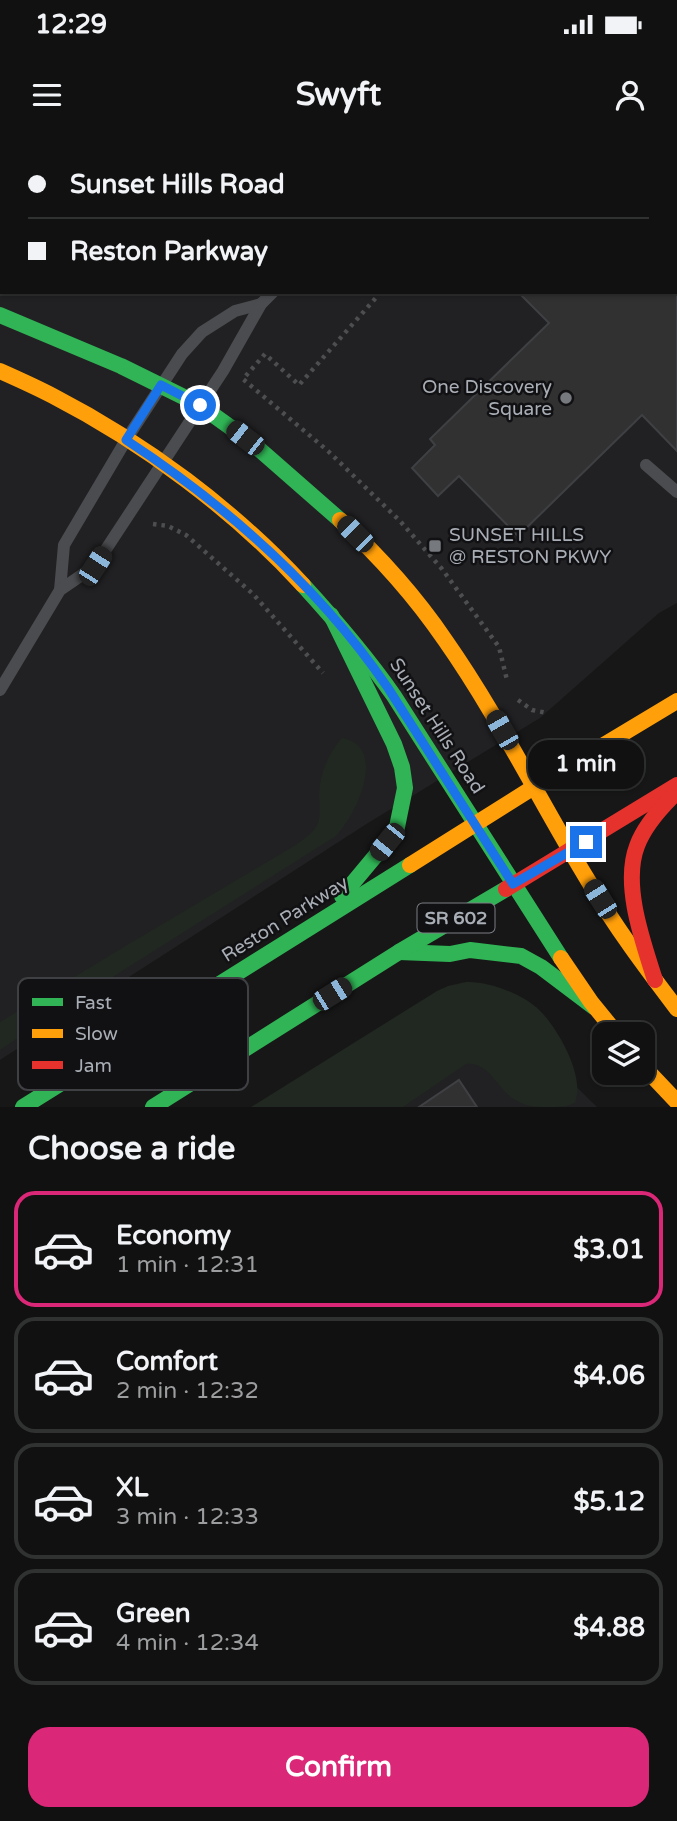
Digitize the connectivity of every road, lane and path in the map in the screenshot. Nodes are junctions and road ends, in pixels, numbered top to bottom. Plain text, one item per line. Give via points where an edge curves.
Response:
1 (271, 294) edge
2 (379, 294) edge
3 (261, 304) junction
4 (0, 314) edge
5 (0, 371) edge
6 (243, 379) dead end
7 (161, 385) junction
8 (200, 405) junction
9 (126, 440) junction
10 (162, 464) junction
11 (646, 465) dead end
12 (677, 492) edge
13 (153, 524) dead end
14 (60, 590) junction
15 (331, 615) junction
16 (324, 674) dead end
17 (0, 690) edge
18 (677, 701) edge
19 (677, 785) edge
20 (534, 786) junction
21 (677, 792) edge
22 (476, 824) junction
23 (571, 851) junction
24 (513, 884) junction
25 (320, 923) junction
26 (399, 952) junction
27 (231, 978) edge
28 (655, 980) junction
29 (594, 1007) junction
30 (677, 1009) edge
31 (607, 1022) edge
32 (248, 1047) edge
33 (655, 1079) edge
34 (50, 1090) edge
35 (180, 1090) edge
36 (677, 1102) edge
37 (23, 1107) edge
38 (153, 1107) edge

1 - 3 lane
2 - 6 path via 299,385 265,354
3 - 7 lane via 235,311 202,332
3 - 8 lane
4 - 7 main road
5 - 9 main road, Sunset Hills Road via 33,385
7 - 8 main road
7 - 9 lane
8 - 10 lane
8 - 20 main road via 294,478 405,588 445,640
9 - 10 main road, Sunset Hills Road
9 - 14 lane via 64,545
10 - 14 lane via 95,566
10 - 15 main road, Sunset Hills Road via 238,523
11 - 12 lane
13 - 16 path via 186,535 253,594
14 - 17 lane
15 - 22 main road, Sunset Hills Road via 375,669
15 - 25 main road via 394,744 404,788 397,827
18 - 20 main road, Reston Parkway
19 - 23 main road, SR 602
20 - 22 main road, Reston Parkway
20 - 23 main road
21 - 28 main road via 660,809 636,848 631,886
22 - 24 main road, Sunset Hills Road
22 - 25 main road, Reston Parkway
23 - 24 main road, SR 602
23 - 28 main road
24 - 26 main road, SR 602
24 - 29 main road, Sunset Hills Road
25 - 27 main road, Reston Parkway
26 - 29 main road via 470,950 521,956
26 - 32 main road, SR 602
28 - 30 main road
29 - 31 main road, Sunset Hills Road
33 - 36 main road
34 - 37 main road, Reston Parkway
35 - 38 main road, SR 602

